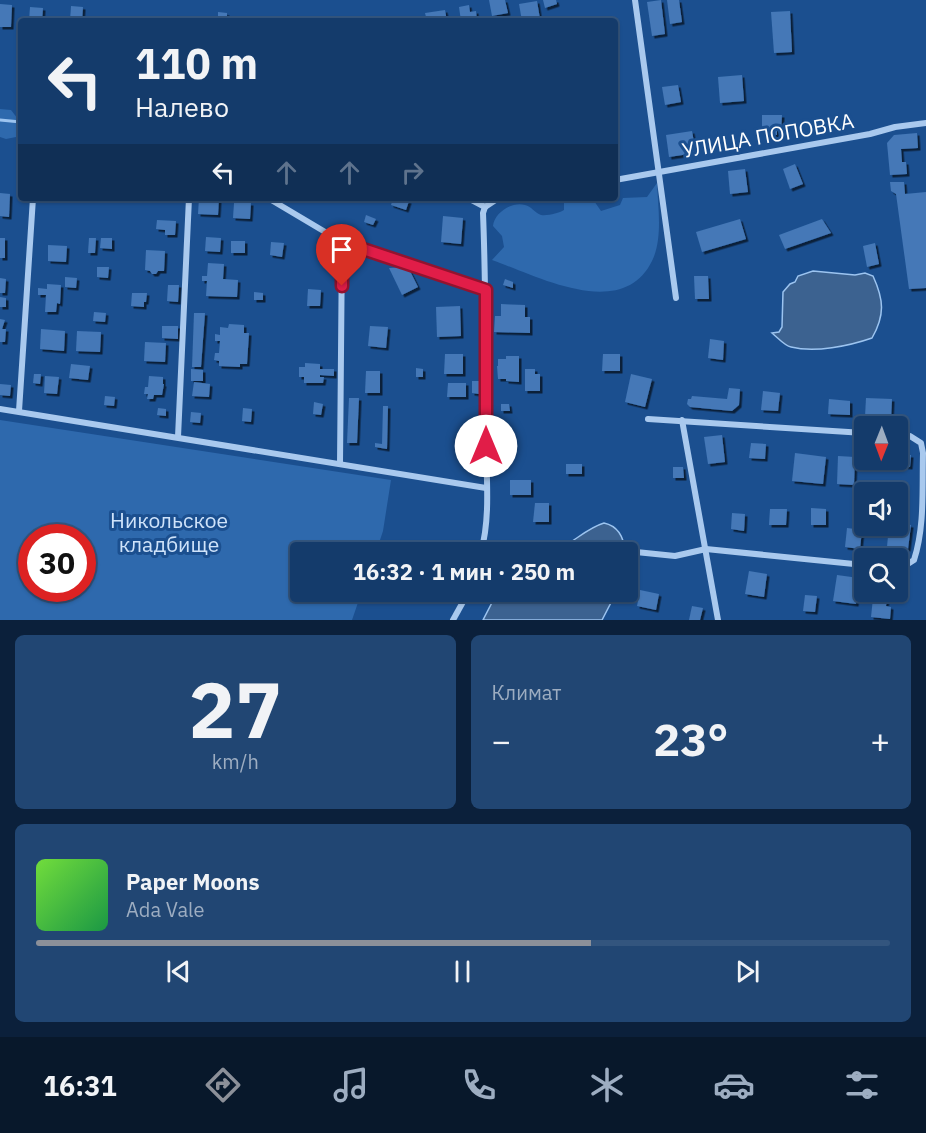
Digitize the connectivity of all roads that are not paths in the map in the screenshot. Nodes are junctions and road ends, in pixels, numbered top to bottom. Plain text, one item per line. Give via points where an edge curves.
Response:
1 (635, 0) edge
2 (926, 123) edge
3 (660, 172) junction
4 (618, 179) edge
5 (33, 201) edge
6 (189, 201) edge
7 (273, 201) edge
8 (474, 201) edge
9 (494, 201) edge
10 (485, 207) junction
11 (342, 242) junction
12 (486, 290) junction
13 (676, 298) dead end
14 (0, 409) edge
15 (19, 411) junction
16 (648, 419) dead end
17 (682, 420) junction
18 (854, 432) edge
19 (908, 436) edge
20 (178, 437) junction
21 (340, 464) junction
22 (486, 488) junction
23 (483, 542) edge
24 (706, 549) junction
25 (638, 552) edge
26 (854, 564) edge
27 (908, 564) edge
28 (463, 602) edge
29 (453, 620) edge
30 (718, 620) edge

1 - 3 street
2 - 3 street, УЛИЦА ПОПОВКА
3 - 4 street, УЛИЦА ПОПОВКА
3 - 13 street
5 - 15 street
6 - 20 street
7 - 11 street
8 - 10 street
9 - 10 street
10 - 12 street
11 - 12 street
11 - 21 street
12 - 22 street
14 - 15 street
15 - 20 street
16 - 17 street
17 - 18 street
17 - 24 street
19 - 27 street via 921,443 923,453 921,530 914,560
20 - 21 street
21 - 22 street
22 - 23 street
24 - 25 street via 675,556
24 - 26 street
24 - 30 street
28 - 29 street

